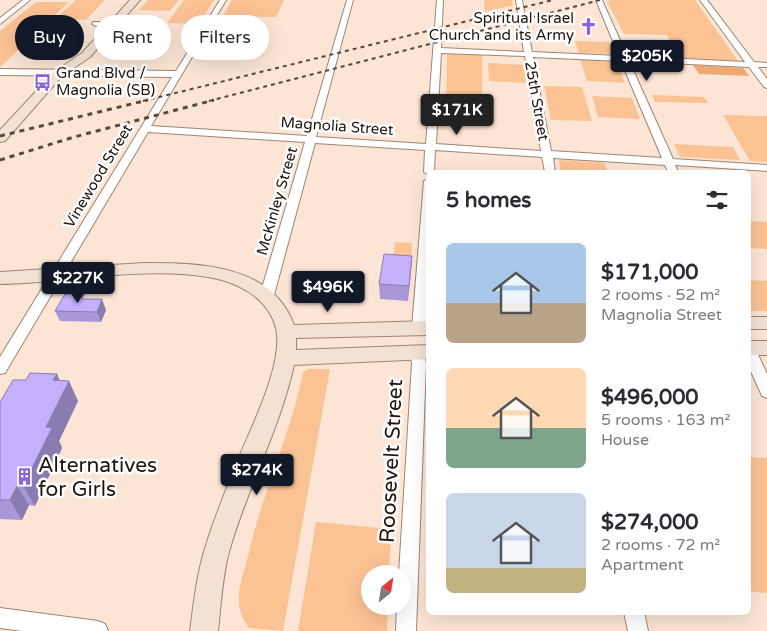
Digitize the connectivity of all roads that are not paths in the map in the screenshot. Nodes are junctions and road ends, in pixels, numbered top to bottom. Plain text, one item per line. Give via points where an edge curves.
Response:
1 (26, 0) edge
2 (135, 0) edge
3 (223, 0) edge
4 (350, 0) edge
5 (440, 0) edge
6 (519, 0) edge
7 (599, 0) edge
8 (703, 0) edge
9 (0, 8) edge
10 (17, 8) junction
11 (109, 11) dead end
12 (105, 15) edge
13 (122, 15) edge
14 (0, 22) edge
15 (94, 27) edge
16 (89, 33) dead end
17 (94, 46) edge
18 (437, 50) junction
19 (529, 54) junction
20 (624, 58) junction
21 (65, 60) edge
22 (752, 65) junction
23 (767, 65) edge
24 (0, 72) edge
25 (58, 74) junction
26 (178, 74) junction
27 (767, 85) edge
28 (145, 129) junction
29 (0, 138) edge
30 (310, 140) junction
31 (431, 147) junction
32 (546, 154) junction
33 (668, 162) junction
34 (767, 168) edge
35 (429, 170) edge
36 (550, 170) edge
37 (672, 170) edge
38 (426, 269) edge
39 (56, 277) junction
40 (0, 278) edge
41 (267, 295) junction
42 (767, 323) edge
43 (751, 324) edge
44 (424, 328) edge
45 (286, 332) junction
46 (767, 348) edge
47 (751, 349) edge
48 (423, 353) edge
49 (751, 354) edge
50 (284, 358) junction
51 (0, 369) edge
52 (767, 392) edge
53 (635, 615) edge
54 (0, 618) edge
55 (98, 631) edge
56 (204, 631) edge
57 (406, 631) edge
58 (638, 631) edge

1 - 10 street
2 - 13 main road
3 - 26 street, Vinewood Street
4 - 30 street, McKinley Street
5 - 18 street
6 - 19 street, 25th Street
7 - 20 street
8 - 22 street
9 - 10 street
10 - 14 street
11 - 12 main road
15 - 16 main road
17 - 25 main road
18 - 19 street
18 - 31 street
19 - 20 street
19 - 32 street, 25th Street
20 - 22 street
20 - 33 street
21 - 25 main road
22 - 23 street
22 - 27 street
24 - 25 street
25 - 26 street
25 - 29 main road
26 - 28 street, Vinewood Street
28 - 30 street, Magnolia Street
28 - 39 street, Vinewood Street
30 - 31 street, Magnolia Street
30 - 41 street, McKinley Street
31 - 32 street, Magnolia Street
31 - 35 street
32 - 33 street, Magnolia Street
32 - 36 street, 25th Street
33 - 34 street, Magnolia Street
33 - 37 street
38 - 44 street
39 - 40 main road
39 - 41 main road via 125,270 194,270 242,280
39 - 51 street, Vinewood Street
41 - 45 main road via 280,312
42 - 43 main road
44 - 45 main road
45 - 50 main road
46 - 47 main road
48 - 50 main road
48 - 57 street, Roosevelt Street via 419,364 413,457
49 - 52 street
50 - 56 main road via 269,411 216,554
53 - 58 street
54 - 55 street

